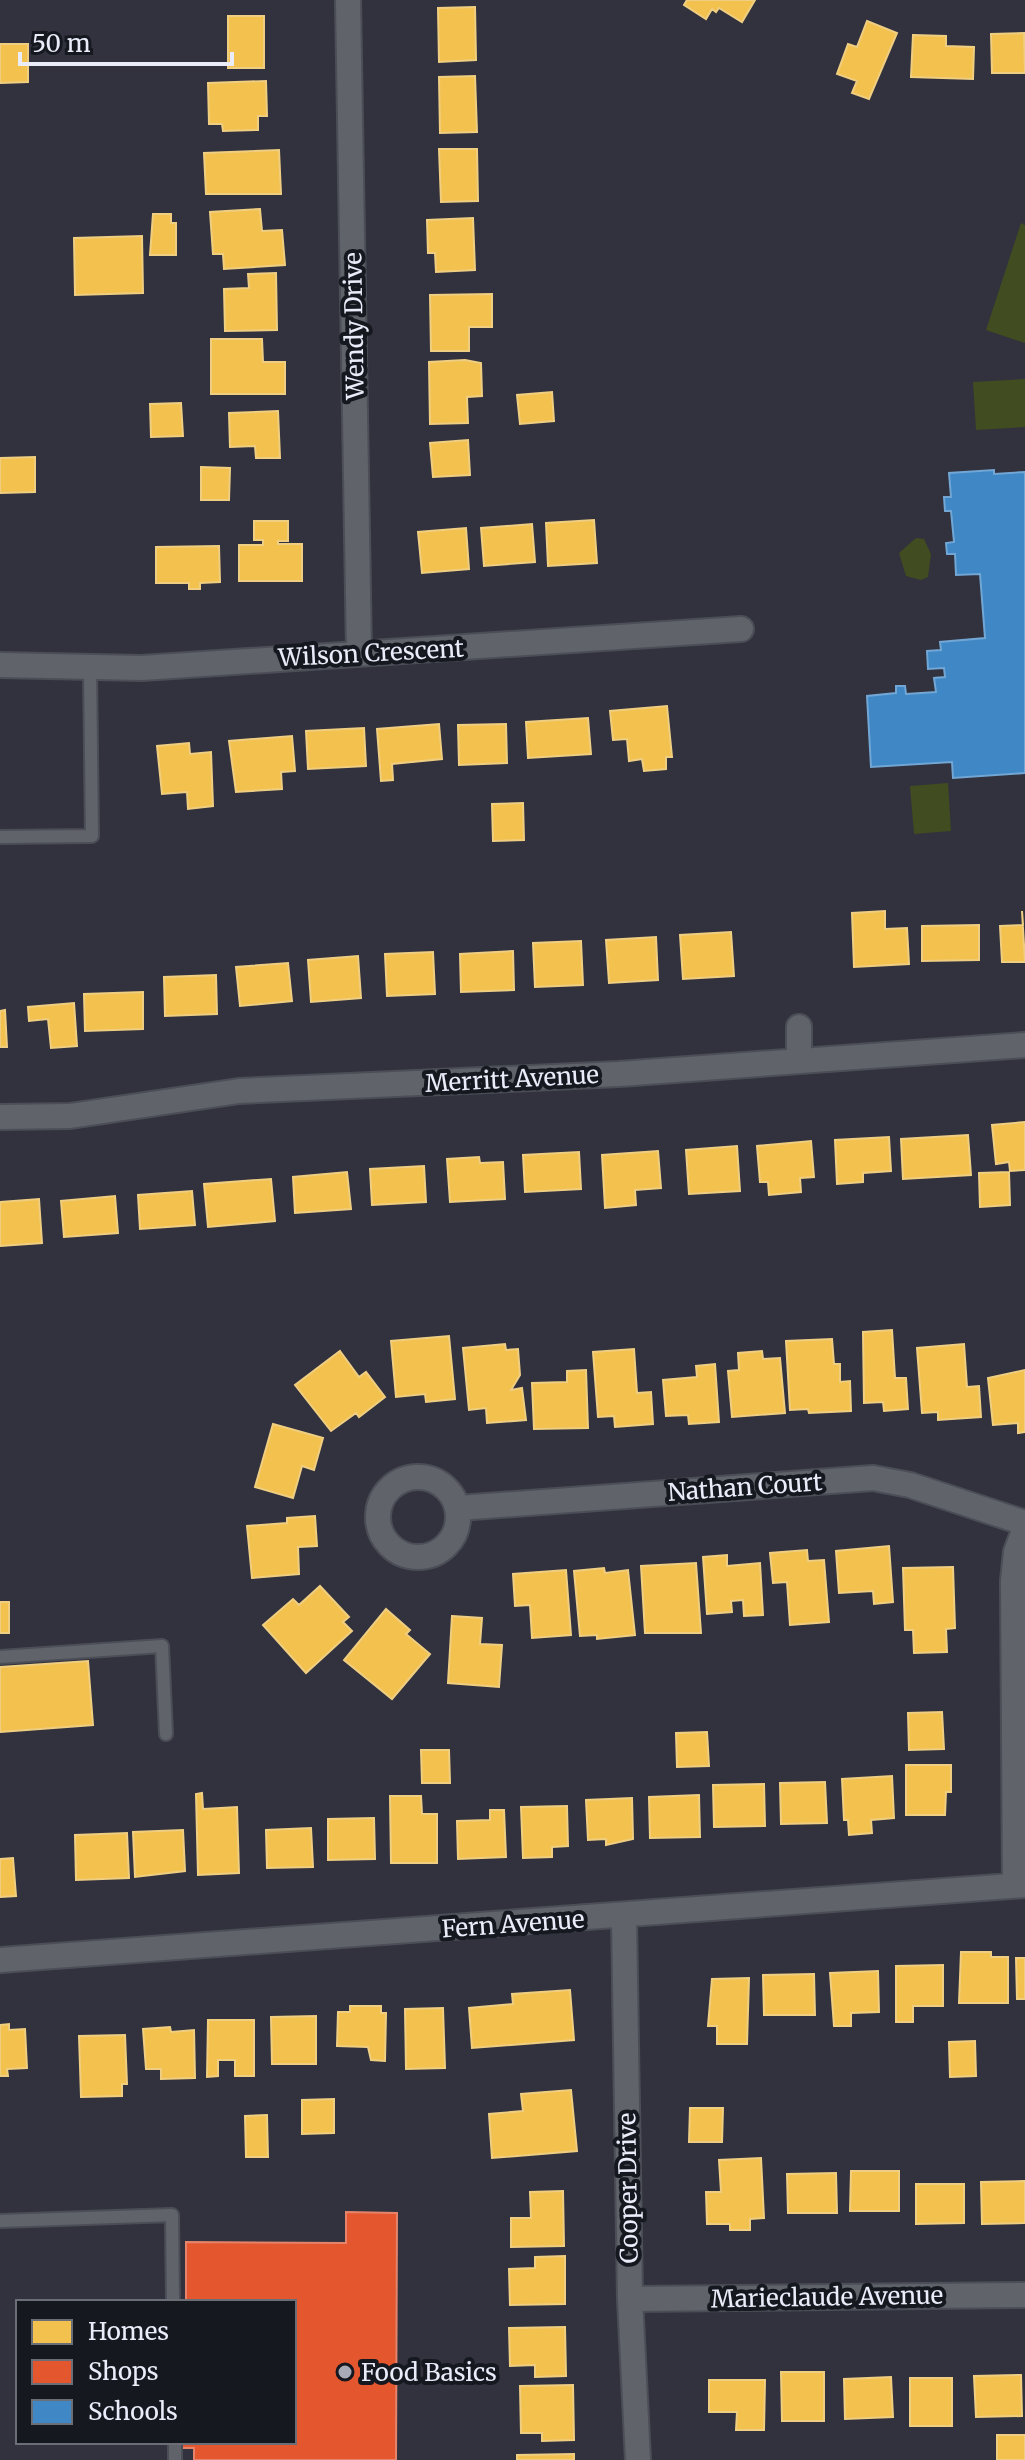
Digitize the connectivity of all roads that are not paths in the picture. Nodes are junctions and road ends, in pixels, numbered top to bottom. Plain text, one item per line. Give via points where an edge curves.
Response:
1 (348, 0) edge
2 (741, 629) dead end
3 (359, 653) junction
4 (0, 665) edge
5 (90, 667) junction
6 (0, 837) edge
7 (799, 1027) dead end
8 (1025, 1045) edge
9 (799, 1060) junction
10 (0, 1117) edge
11 (459, 1508) dead end
12 (1025, 1526) edge
13 (0, 1657) edge
14 (166, 1734) dead end
15 (1020, 1885) edge
16 (624, 1917) junction
17 (0, 1960) edge
18 (0, 2221) edge
19 (1025, 2295) edge
20 (630, 2299) junction
21 (173, 2300) edge
22 (638, 2460) edge

1 - 3 street, Wendy Drive
2 - 3 street, Wilson Crescent
3 - 5 street, Wilson Crescent
4 - 5 street, Wilson Crescent
5 - 6 lane via 92,836
7 - 9 street
8 - 9 street, Merritt Avenue
9 - 10 street, Merritt Avenue via 619,1074 239,1091 70,1116
11 - 12 street, Nathan Court via 873,1478 910,1485
12 - 15 street via 1013,1581
13 - 14 lane via 162,1646
15 - 16 street, Fern Avenue
16 - 17 street, Fern Avenue
16 - 20 street, Cooper Drive
18 - 21 lane via 172,2215
19 - 20 street, Marieclaude Avenue
20 - 22 street, Cooper Drive

